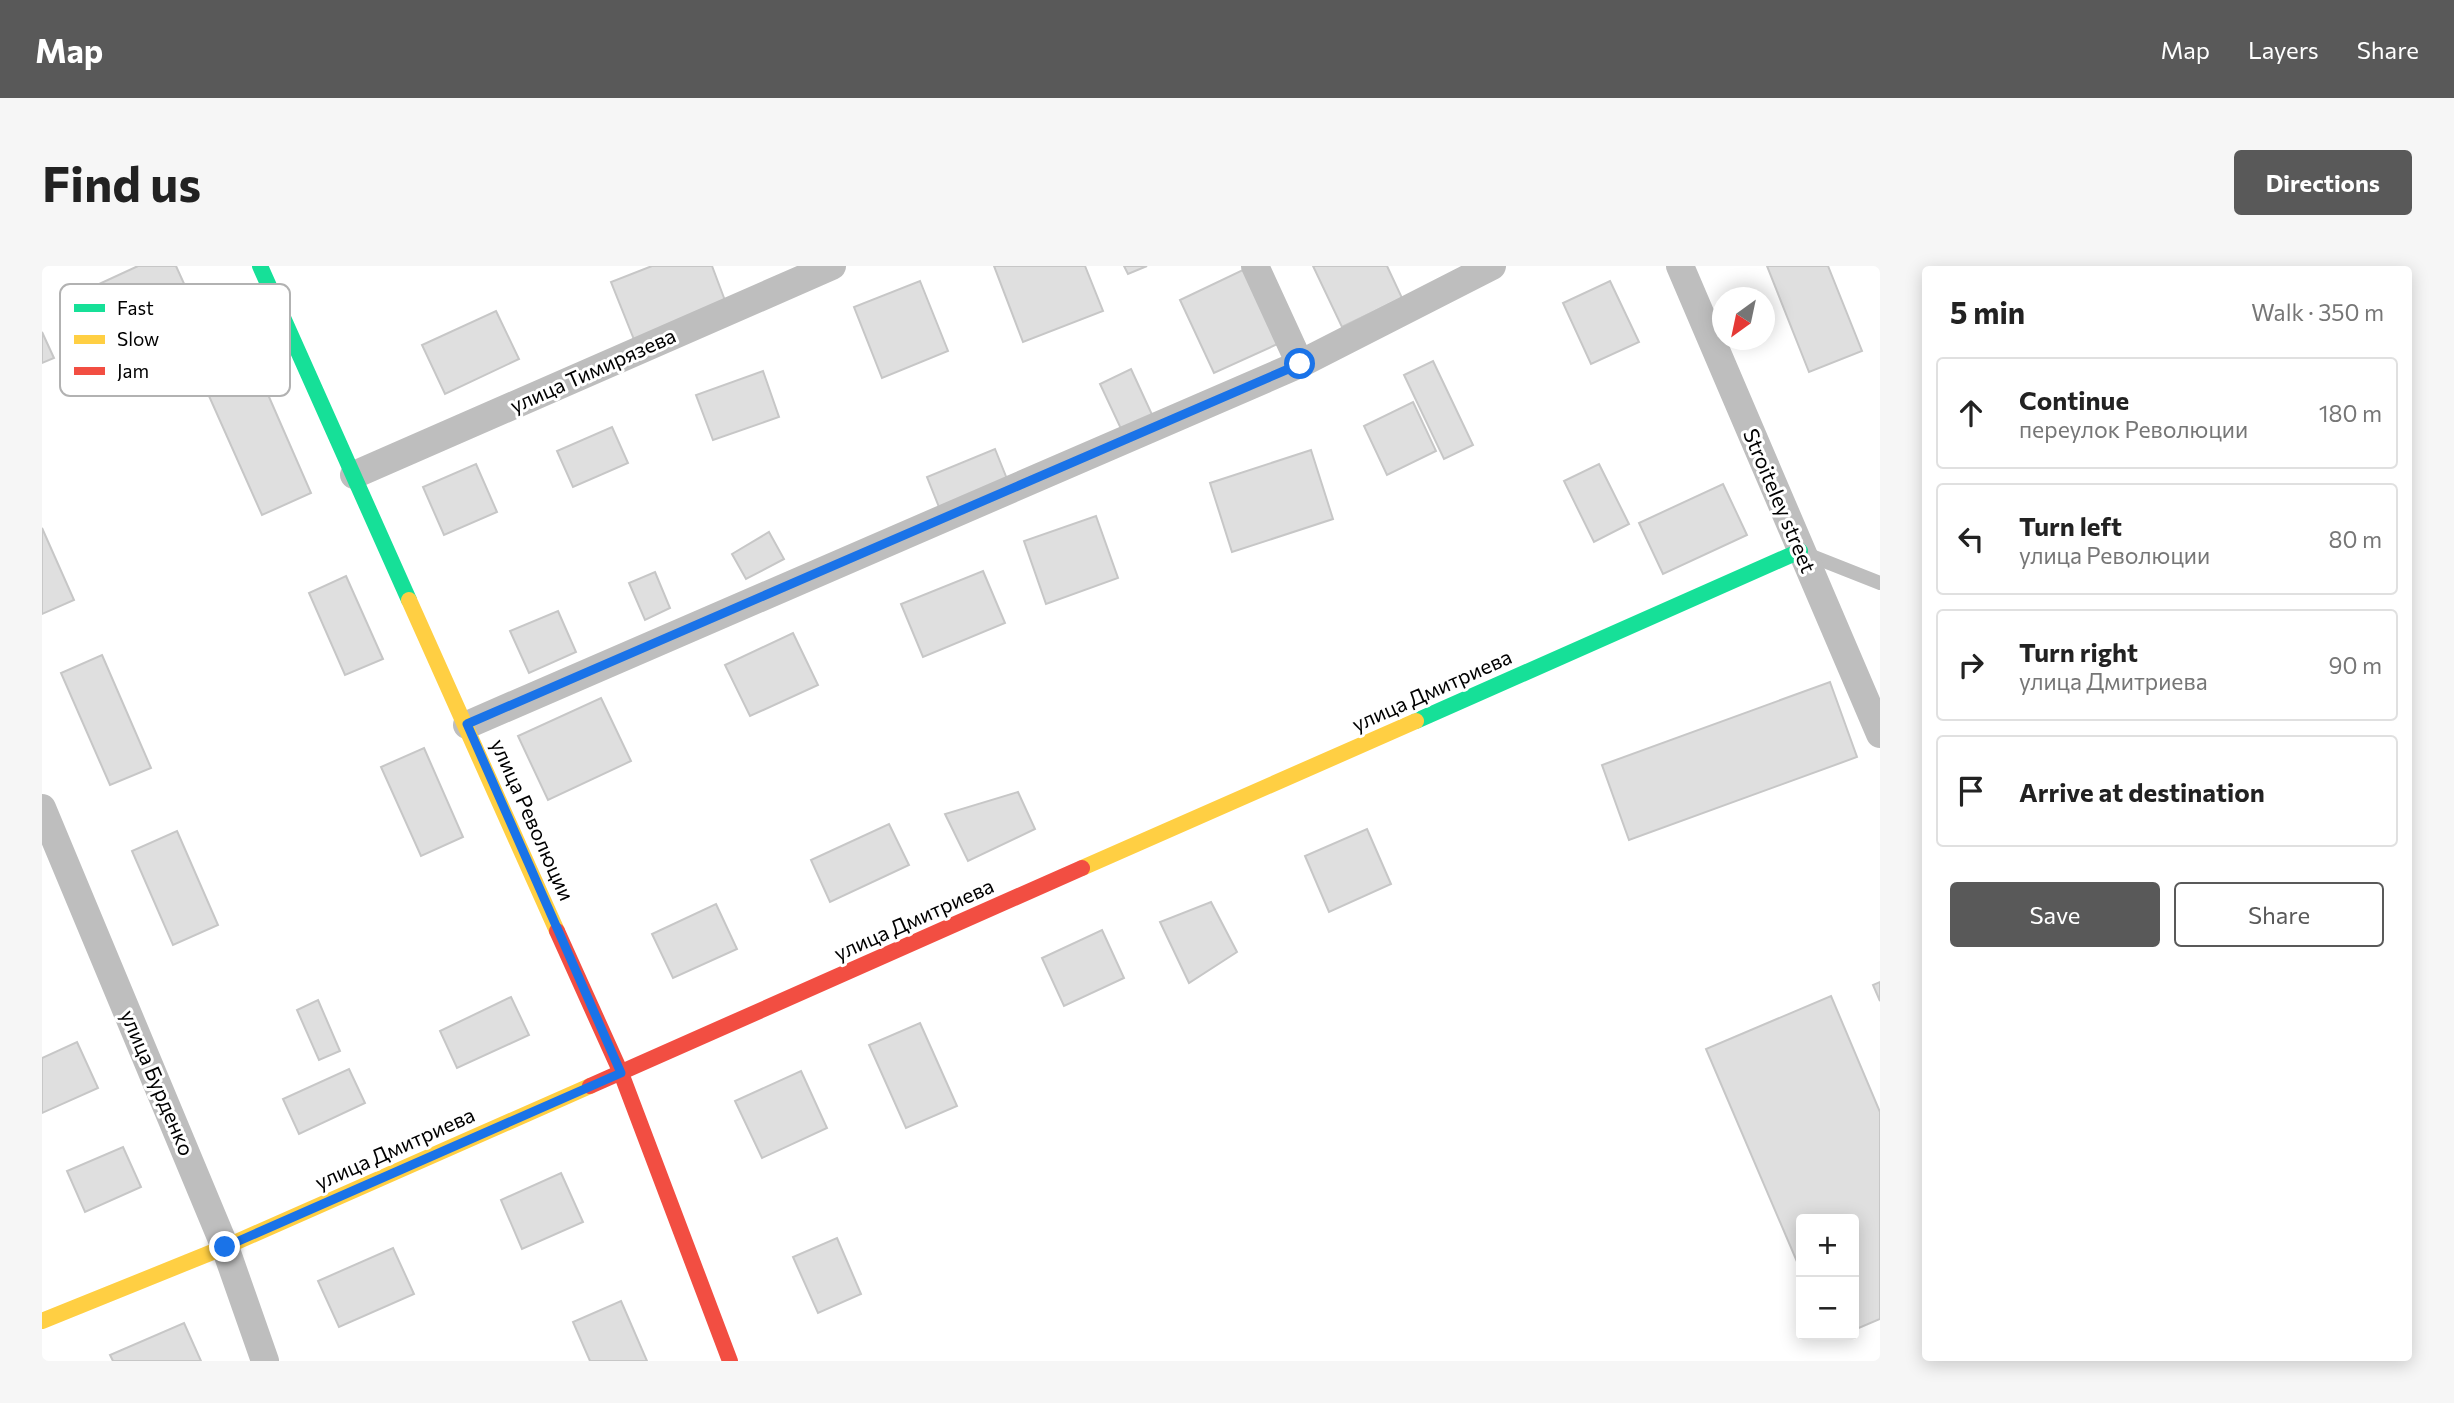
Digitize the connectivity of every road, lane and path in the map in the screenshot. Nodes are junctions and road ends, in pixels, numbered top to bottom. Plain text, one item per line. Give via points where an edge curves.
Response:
1 (260, 266) edge
2 (832, 266) edge
3 (1255, 266) edge
4 (1492, 266) edge
5 (1680, 266) edge
6 (268, 284) edge
7 (290, 333) edge
8 (1300, 364) junction
9 (354, 475) junction
10 (1800, 551) junction
11 (1880, 583) edge
12 (467, 724) junction
13 (1880, 734) edge
14 (42, 808) edge
15 (621, 1073) junction
16 (225, 1247) junction
17 (42, 1321) edge
18 (265, 1361) edge
19 (730, 1361) edge

1 - 6 street, улица Революции
2 - 9 street, улица Тимирязева
3 - 8 street
4 - 8 street
5 - 10 street, Stroiteley street
7 - 9 street, улица Революции
8 - 12 street
9 - 12 street, улица Революции
10 - 11 lane
10 - 13 street, Stroiteley street
10 - 15 street, улица Дмитриева
12 - 15 street, улица Революции
14 - 16 street, улица Бурденко
15 - 16 street, улица Дмитриева
15 - 19 street, улица Революции
16 - 17 street, улица Дмитриева
16 - 18 street, улица Бурденко

